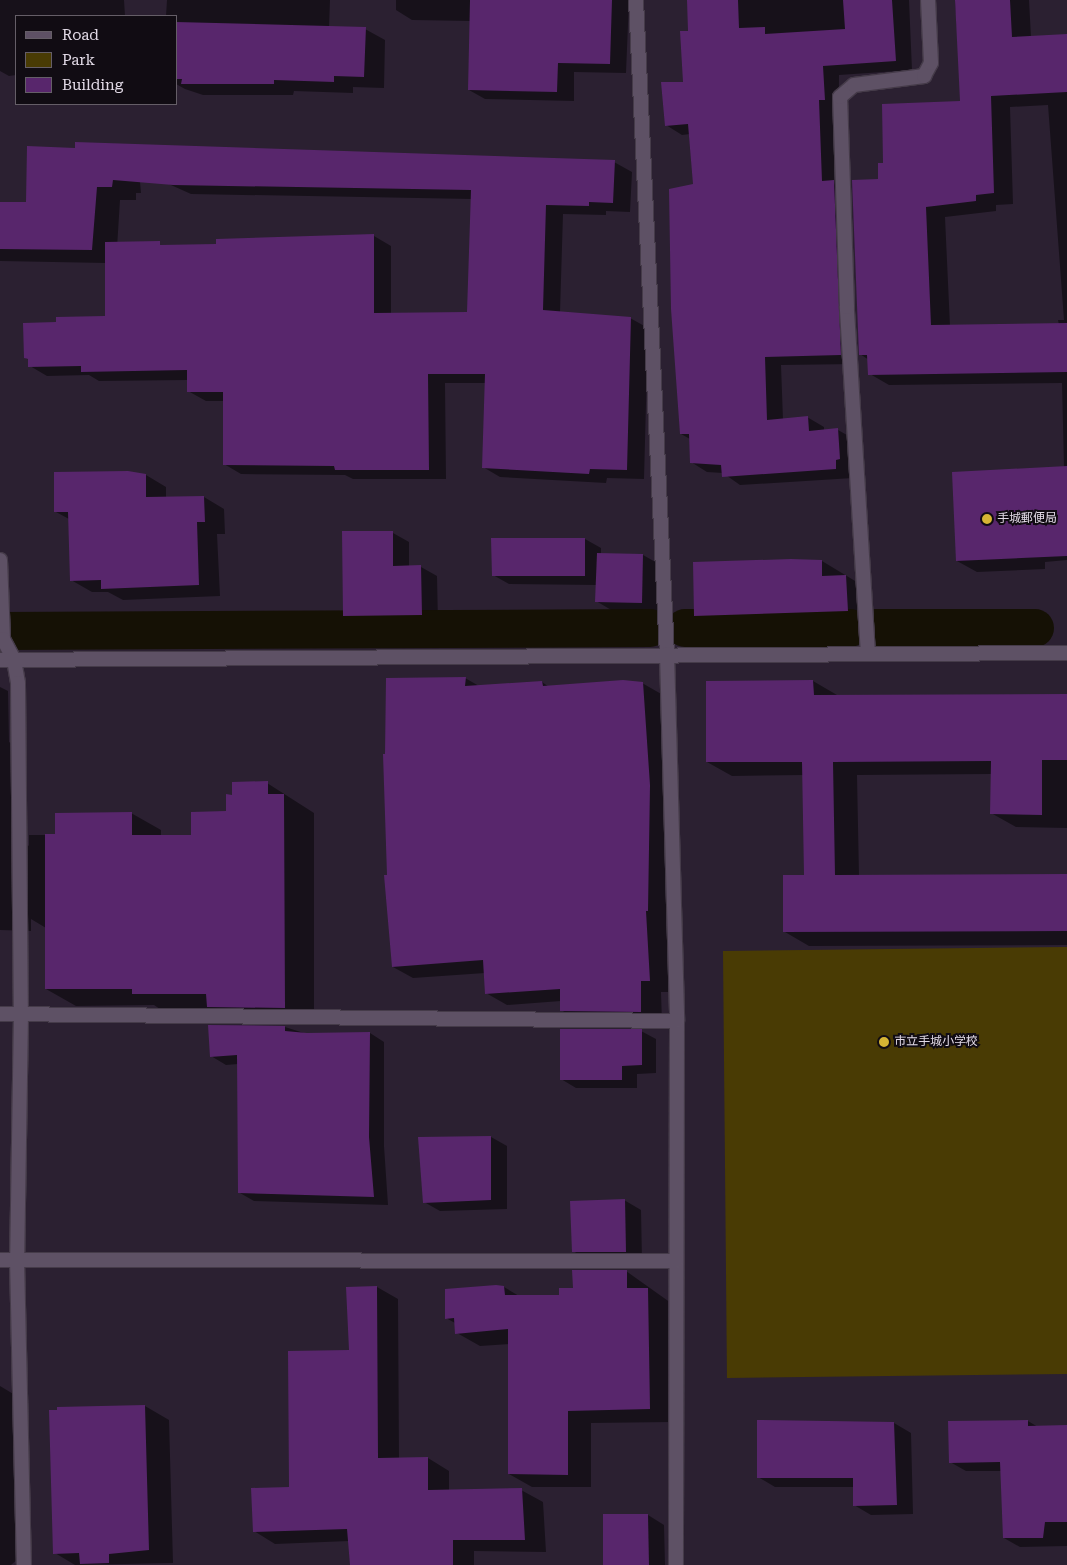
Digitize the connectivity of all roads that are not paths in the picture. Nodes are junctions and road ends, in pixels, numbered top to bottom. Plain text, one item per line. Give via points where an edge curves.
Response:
1 (636, 0) edge
2 (928, 0) edge
3 (0, 560) edge
4 (1067, 653) edge
5 (667, 654) junction
6 (868, 654) junction
7 (7, 660) edge
8 (0, 1014) edge
9 (21, 1014) junction
10 (677, 1021) junction
11 (0, 1260) edge
12 (17, 1260) junction
13 (676, 1261) junction
14 (24, 1565) edge
15 (676, 1565) edge

1 - 5 street
2 - 6 street via 931,63 924,76 854,85 840,97 847,307
3 - 7 street via 3,639
4 - 6 street
5 - 6 street
5 - 7 street
5 - 10 street
7 - 9 street via 18,682
8 - 9 street
9 - 10 street
9 - 12 street
10 - 13 street
11 - 12 street
12 - 13 street
12 - 14 street
13 - 15 street

